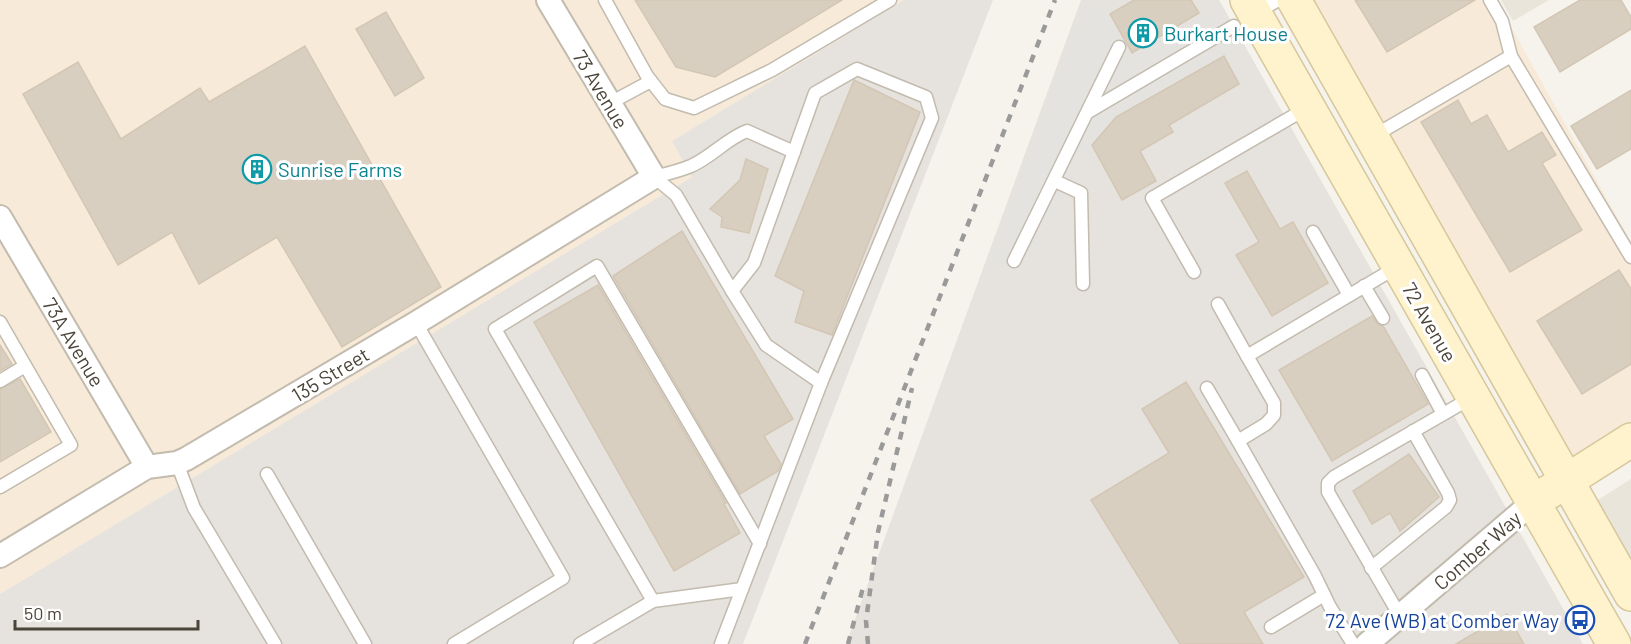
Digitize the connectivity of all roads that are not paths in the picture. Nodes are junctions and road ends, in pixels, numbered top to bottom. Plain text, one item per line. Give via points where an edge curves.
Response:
1 (548, 0) edge
2 (605, 0) edge
3 (890, 0) edge
4 (1294, 0) edge
5 (1490, 0) edge
6 (1253, 10) edge
7 (1119, 47) dead end
8 (1510, 56) junction
9 (651, 81) junction
10 (610, 103) junction
11 (1308, 108) junction
12 (1088, 112) junction
13 (1371, 138) junction
14 (794, 152) junction
15 (654, 177) junction
16 (1055, 181) junction
17 (0, 217) edge
18 (1313, 232) dead end
19 (1631, 257) edge
20 (1014, 261) dead end
21 (1398, 266) junction
22 (1194, 272) dead end
23 (1083, 284) dead end
24 (1364, 286) junction
25 (732, 291) junction
26 (1349, 295) junction
27 (1218, 304) dead end
28 (1383, 318) dead end
29 (0, 322) edge
30 (416, 323) junction
31 (1247, 356) junction
32 (25, 366) junction
33 (1422, 375) dead end
34 (0, 381) edge
35 (820, 383) junction
36 (1207, 388) dead end
37 (1472, 397) junction
38 (1443, 414) junction
39 (1413, 431) junction
40 (1631, 440) edge
41 (1238, 441) junction
42 (177, 463) junction
43 (147, 467) junction
44 (267, 474) dead end
45 (1567, 480) junction
46 (0, 487) edge
47 (1532, 503) junction
48 (760, 544) junction
49 (0, 556) edge
50 (1371, 568) junction
51 (742, 589) junction
52 (1631, 594) edge
53 (1324, 595) junction
54 (653, 601) junction
55 (1400, 616) junction
56 (1271, 627) dead end
57 (275, 644) edge
58 (365, 644) edge
59 (454, 644) edge
60 (580, 644) edge
61 (721, 644) edge
62 (1353, 644) edge
63 (1367, 644) edge
64 (1614, 644) edge

1 - 10 street, 73 Avenue
2 - 9 lane
3 - 9 lane via 772,70 694,108 665,99
4 - 13 main road, 72 Avenue
5 - 8 lane via 1502,21
6 - 11 main road, 72 Avenue
6 - 12 lane
7 - 12 lane
8 - 13 lane
8 - 19 lane
9 - 10 lane
10 - 15 street, 73 Avenue
11 - 21 main road, 72 Avenue
11 - 22 lane via 1152,198
12 - 16 lane
13 - 45 main road, 72 Avenue
14 - 15 lane via 747,131 732,136 722,148 691,166
14 - 25 lane via 754,263
14 - 35 lane via 815,93 856,69 926,97 932,117
15 - 25 lane via 676,195
15 - 30 street, 135 Street
16 - 20 lane
16 - 23 lane via 1081,193
17 - 43 street, 73A Avenue
18 - 26 lane
21 - 24 lane
21 - 37 main road, 72 Avenue
24 - 26 lane
24 - 28 lane
25 - 35 lane via 766,345
26 - 31 lane
27 - 31 lane
29 - 32 lane
30 - 42 street, 135 Street
30 - 59 lane via 563,578
31 - 41 lane via 1274,404 1274,415
32 - 34 lane
32 - 46 lane via 71,445
33 - 38 lane
35 - 48 lane
36 - 41 lane
37 - 38 lane
37 - 47 main road, 72 Avenue
38 - 39 lane
39 - 50 lane via 1450,500
39 - 50 lane via 1328,483 1328,492
40 - 45 main road
41 - 53 lane
42 - 43 street, 135 Street
42 - 57 lane via 194,508
43 - 49 street, 135 Street
44 - 58 lane
45 - 47 main road
45 - 52 main road, 72 Avenue
47 - 55 street, Comber Way
47 - 64 main road, 72 Avenue
48 - 51 lane
48 - 54 lane via 597,266 495,329
50 - 55 lane
51 - 54 lane
51 - 61 lane
53 - 56 lane
53 - 62 lane
54 - 60 lane
55 - 63 street, Comber Way

